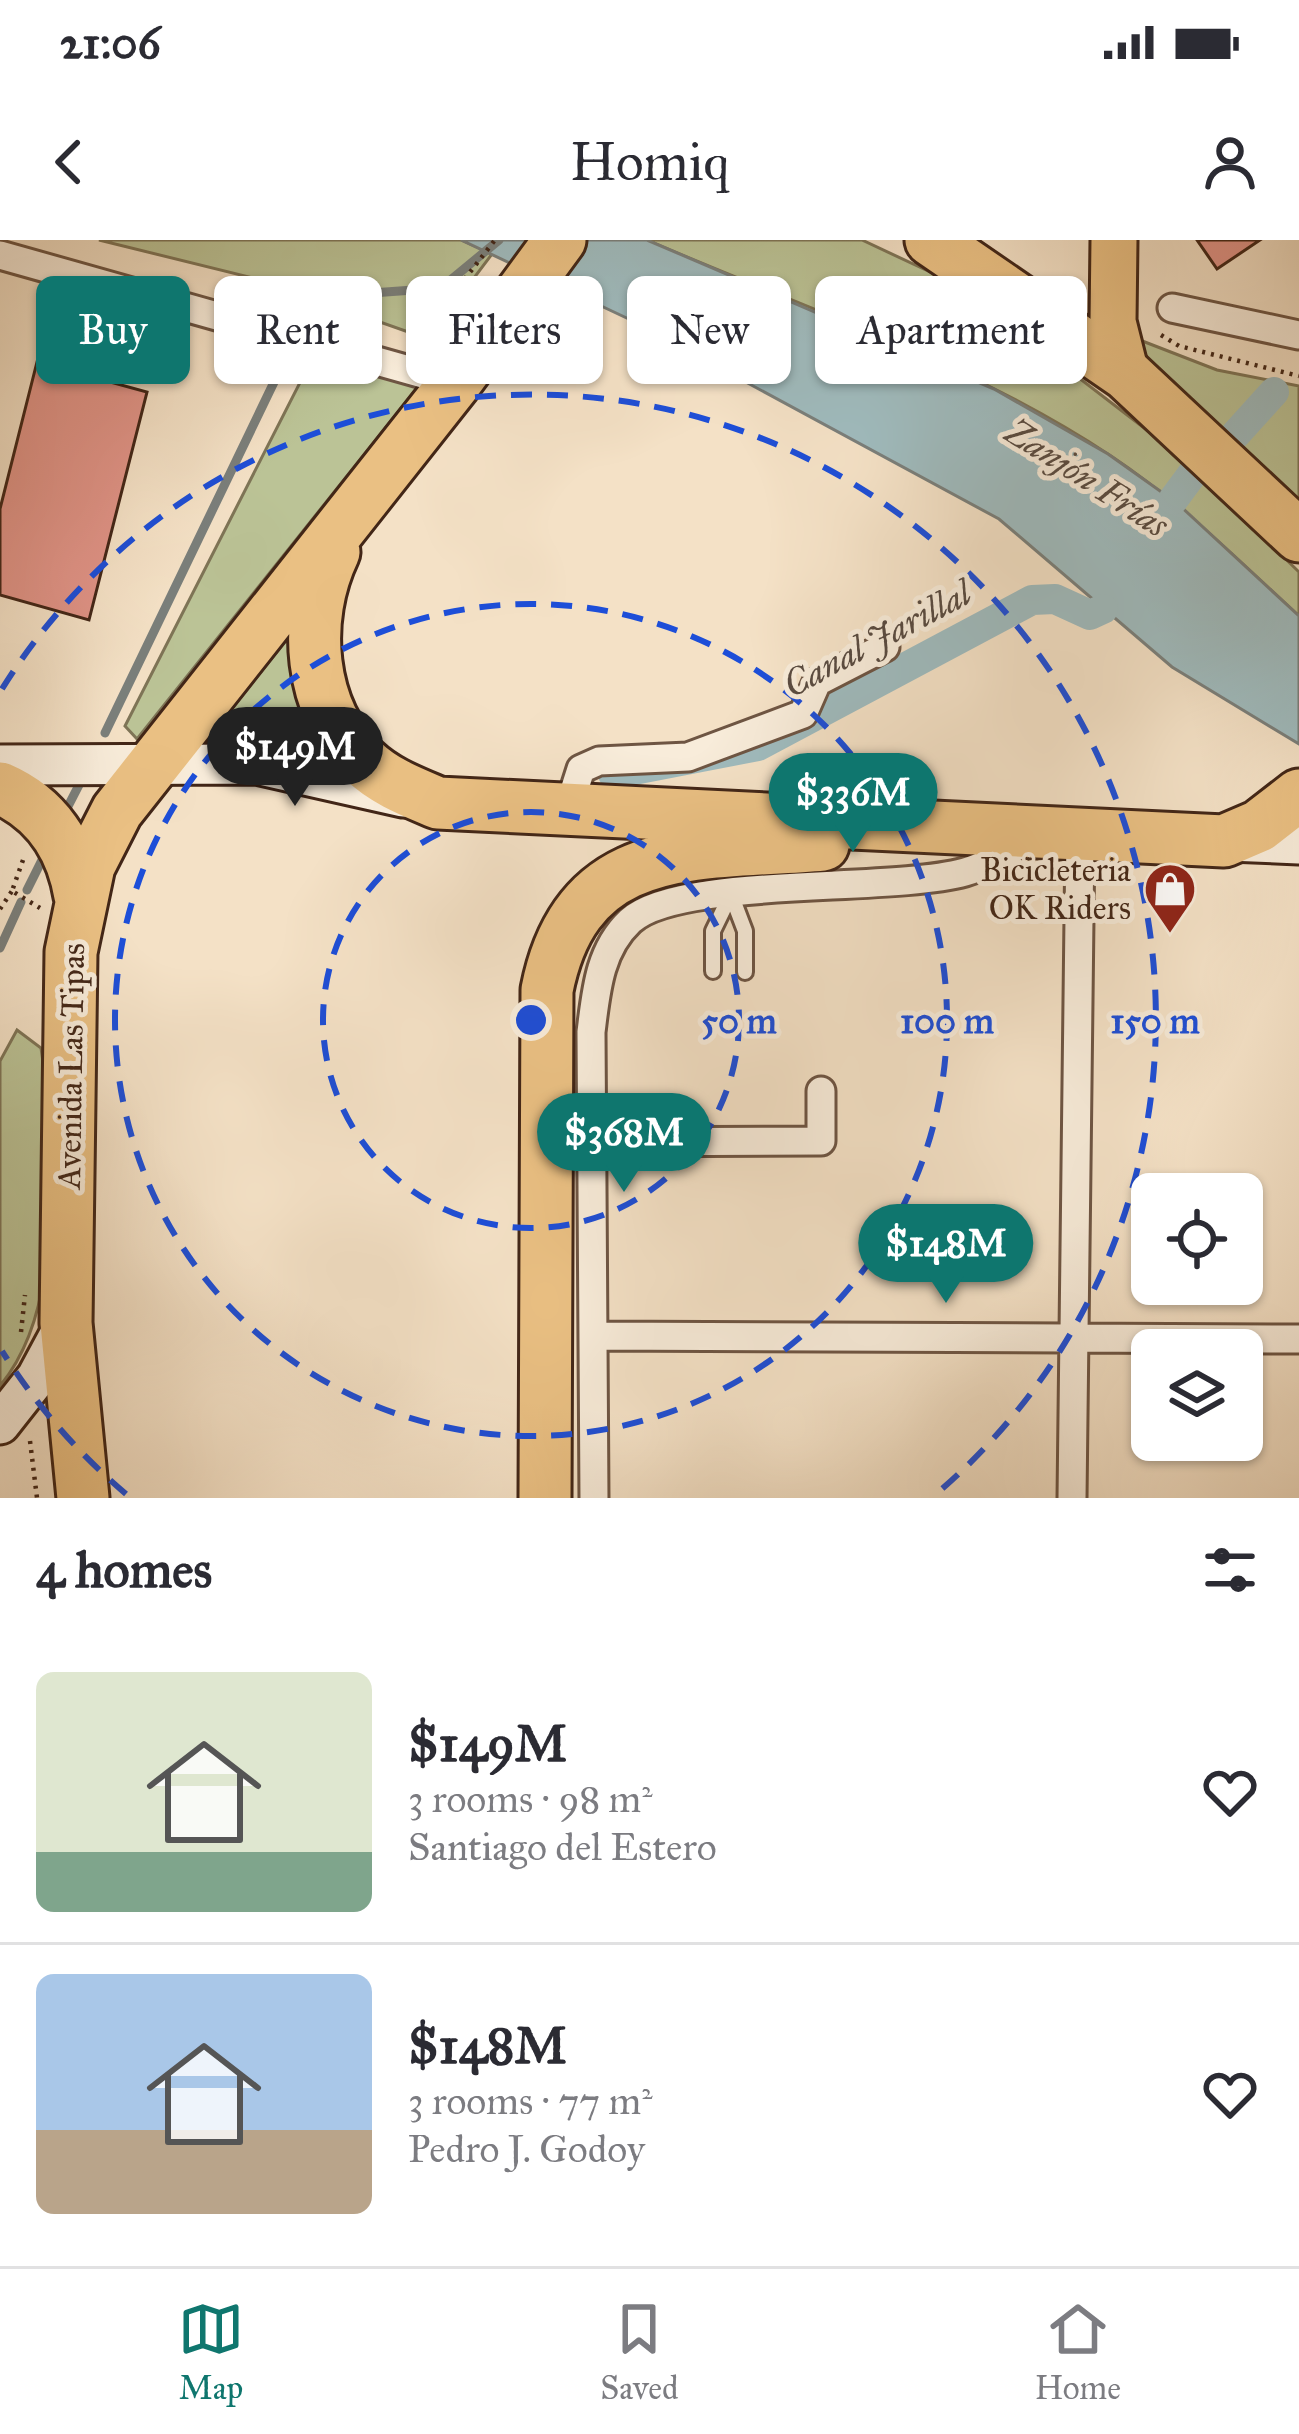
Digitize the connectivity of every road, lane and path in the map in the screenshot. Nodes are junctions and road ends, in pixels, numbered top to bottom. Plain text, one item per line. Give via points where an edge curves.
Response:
1 (495, 240) edge
2 (931, 240) edge
3 (1114, 240) edge
4 (487, 252) dead end
5 (0, 255) edge
6 (1172, 308) dead end
7 (1299, 335) edge
8 (406, 368) edge
9 (1126, 374) junction
10 (453, 384) edge
11 (356, 508) junction
12 (1299, 536) edge
13 (885, 647) dead end
14 (157, 761) junction
15 (0, 765) edge
16 (0, 788) edge
17 (1299, 795) edge
18 (438, 803) junction
19 (576, 811) junction
20 (1040, 833) junction
21 (1223, 841) junction
22 (22, 843) dead end
23 (1299, 844) edge
24 (12, 892) junction
25 (731, 894) junction
26 (63, 903) junction
27 (0, 909) edge
28 (713, 971) dead end
29 (745, 972) dead end
30 (821, 1091) dead end
31 (592, 1142) junction
32 (67, 1323) junction
33 (593, 1336) junction
34 (1075, 1339) junction
35 (1299, 1339) edge
36 (0, 1424) edge
37 (83, 1498) edge
38 (544, 1498) edge
39 (594, 1498) edge
40 (1072, 1498) edge

1 - 4 path
2 - 9 highway
3 - 9 main road via 1113,322
5 - 8 street
6 - 7 street
9 - 12 highway
10 - 11 highway, Avenida Las Tipas
11 - 14 highway, Avenida Las Tipas
11 - 18 highway, Avenida Las Tipas via 320,590 320,691 362,761
13 - 19 street via 818,682 803,714 688,757 599,760 581,770
14 - 15 street
14 - 18 street via 285,767
14 - 26 highway, Avenida Las Tipas
16 - 26 highway via 51,825 69,855
17 - 21 highway
18 - 19 highway
19 - 20 highway
20 - 21 highway
20 - 25 street via 995,860 938,878
20 - 34 street
20 - 38 highway via 639,864 607,880 569,923 547,990
21 - 23 street
22 - 24 path
24 - 26 path
24 - 27 path
25 - 28 lane via 713,931
25 - 29 lane via 746,931
25 - 31 street via 676,897 632,918 603,960 591,1032
26 - 32 highway, Avenida Las Tipas via 71,952
30 - 31 street via 821,1141
31 - 33 street
32 - 36 street
32 - 37 highway, Avenida Las Tipas
33 - 34 street
33 - 39 street
34 - 35 street
34 - 40 street

